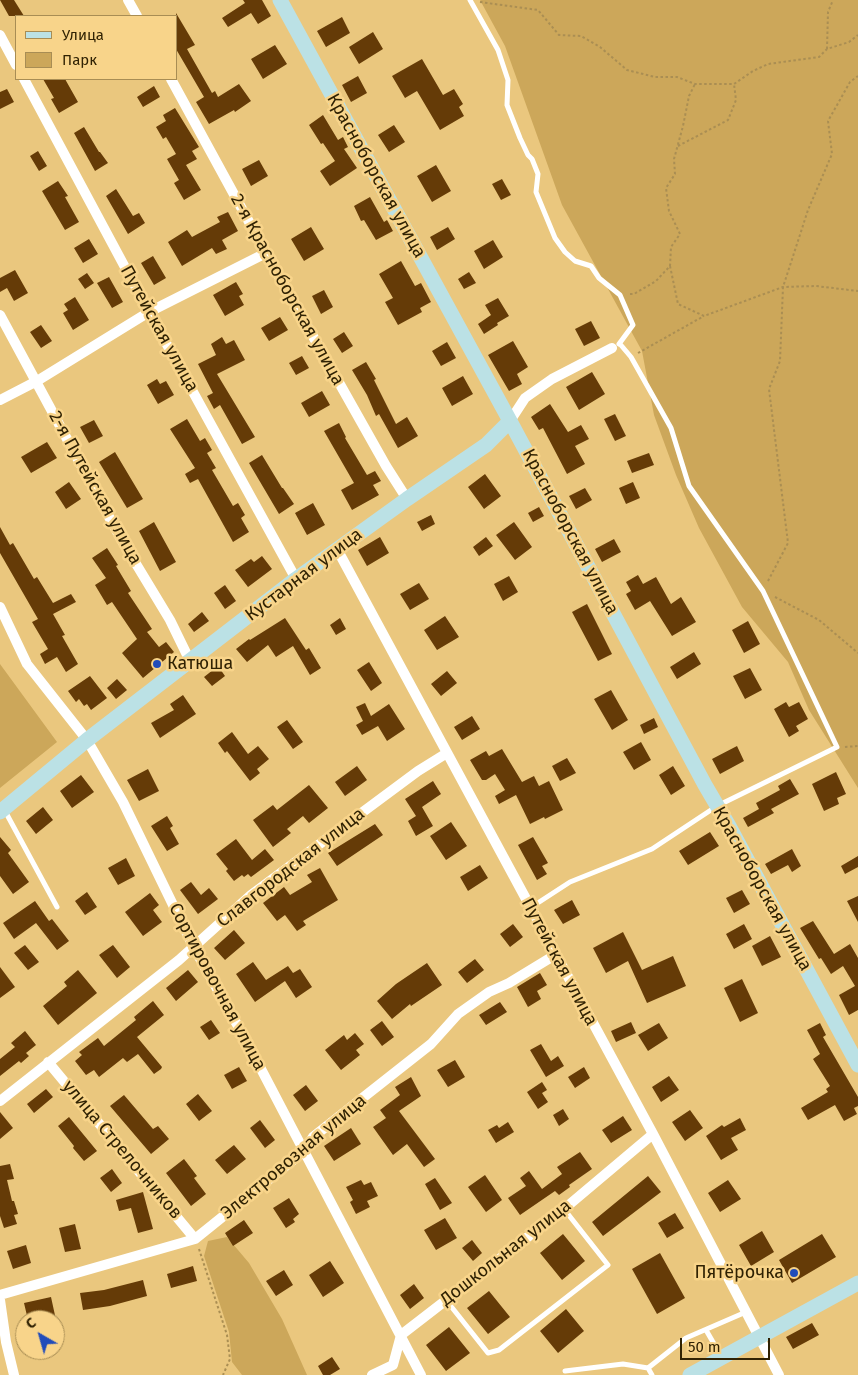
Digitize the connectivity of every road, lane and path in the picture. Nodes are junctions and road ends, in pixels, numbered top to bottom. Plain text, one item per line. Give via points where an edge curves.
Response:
1 (128, 0) edge
2 (280, 0) edge
3 (470, 0) edge
4 (833, 0) edge
5 (136, 15) edge
6 (858, 34) edge
7 (0, 35) edge
8 (827, 49) junction
9 (15, 63) edge
10 (858, 76) edge
11 (25, 80) edge
12 (172, 80) edge
13 (695, 84) junction
14 (734, 84) junction
15 (678, 146) junction
16 (266, 253) junction
17 (670, 266) junction
18 (783, 287) junction
19 (858, 292) edge
20 (620, 295) junction
21 (149, 312) junction
22 (0, 315) edge
23 (704, 316) junction
24 (616, 346) junction
25 (631, 357) junction
26 (37, 381) junction
27 (0, 400) edge
28 (510, 421) junction
29 (407, 499) junction
30 (337, 548) junction
31 (296, 579) junction
32 (763, 591) junction
33 (0, 607) edge
34 (858, 653) edge
35 (190, 662) junction
36 (87, 740) junction
37 (858, 746) edge
38 (837, 747) junction
39 (447, 753) junction
40 (717, 806) junction
41 (2, 811) edge
42 (57, 907) dead end
43 (530, 908) junction
44 (193, 946) junction
45 (555, 955) junction
46 (48, 1062) junction
47 (858, 1065) edge
48 (0, 1101) edge
49 (652, 1134) junction
50 (303, 1152) junction
51 (564, 1209) junction
52 (196, 1239) junction
53 (858, 1283) edge
54 (0, 1295) edge
55 (0, 1300) edge
56 (445, 1300) junction
57 (746, 1312) junction
58 (706, 1330) junction
59 (401, 1335) junction
60 (760, 1337) junction
61 (722, 1358) junction
62 (648, 1368) junction
63 (565, 1372) dead end
64 (14, 1375) edge
65 (223, 1375) edge
66 (372, 1375) edge
67 (421, 1375) edge
68 (652, 1375) edge
69 (690, 1375) edge
70 (779, 1375) edge

1 - 5 street
2 - 28 street, Красноборская улица
3 - 13 path via 538,10 559,35 581,36 627,70 655,77 678,77
3 - 20 lane via 498,50 508,80 506,105 538,174 536,192 555,238 564,252 575,261 591,266 599,278
4 - 8 path via 828,12
6 - 8 path via 849,42
7 - 9 street
8 - 14 path via 818,57 768,64
10 - 18 path via 850,82 828,121 832,154 808,210
11 - 21 street, Путейская улица
12 - 16 street, 2-я Красноборская улица
13 - 14 path
13 - 15 path via 689,96
14 - 15 path via 736,100 728,120
15 - 17 path via 674,159 675,174 666,188 669,211 680,234 671,246
16 - 21 street
16 - 29 street, 2-я Красноборская улица
17 - 20 path via 656,281 634,294
17 - 23 path via 678,304
18 - 19 path via 816,286
18 - 23 path
18 - 32 path via 780,361 769,389 788,543
20 - 24 lane via 633,325
21 - 26 street
21 - 31 street, Путейская улица
22 - 26 street, 2-я Путейская улица
23 - 25 path
24 - 25 lane
24 - 28 street, Кустарная улица via 552,379 525,398
25 - 32 lane via 671,428 689,486
26 - 27 street
26 - 35 street, 2-я Путейская улица via 121,539 170,620
28 - 29 street, Кустарная улица via 486,445
28 - 40 street, Красноборская улица
29 - 30 street, Кустарная улица
30 - 31 street, Кустарная улица
30 - 39 street, Путейская улица
31 - 35 street, Кустарная улица
32 - 34 path via 819,620
32 - 38 lane
33 - 36 street, Сортировочная улица via 27,664
35 - 36 street, Кустарная улица
36 - 41 street, Кустарная улица
36 - 44 street, Сортировочная улица via 123,802
37 - 38 path
38 - 40 lane
39 - 43 street, Путейская улица
39 - 44 street, Славгородская улица via 251,895
40 - 43 lane via 652,848 570,882
40 - 47 street, Красноборская улица
41 - 42 lane
43 - 45 street, Путейская улица
44 - 46 street, Славгородская улица
44 - 50 street, Сортировочная улица
45 - 49 street, Путейская улица
45 - 50 street, Электровозная улица via 489,992 458,1014 431,1044 313,1137
46 - 48 street, Славгородская улица
46 - 52 street, улица Стрелочников
49 - 51 street, Дошкольная улица
49 - 57 street, Путейская улица
50 - 52 street, Электровозная улица
50 - 59 street, Сортировочная улица
51 - 56 street, Дошкольная улица
51 - 56 lane via 608,1266 507,1344 488,1353
52 - 54 street, Электровозная улица
52 - 65 path via 227,1335 230,1360
53 - 60 street
55 - 64 street
56 - 59 street, Дошкольная улица
57 - 58 lane
57 - 60 street, Путейская улица
58 - 61 lane
58 - 62 lane via 686,1338
59 - 66 street via 393,1365
59 - 67 street, Сортировочная улица
60 - 61 street
60 - 70 street, Путейская улица
61 - 69 street
62 - 63 lane via 623,1364
62 - 68 lane

